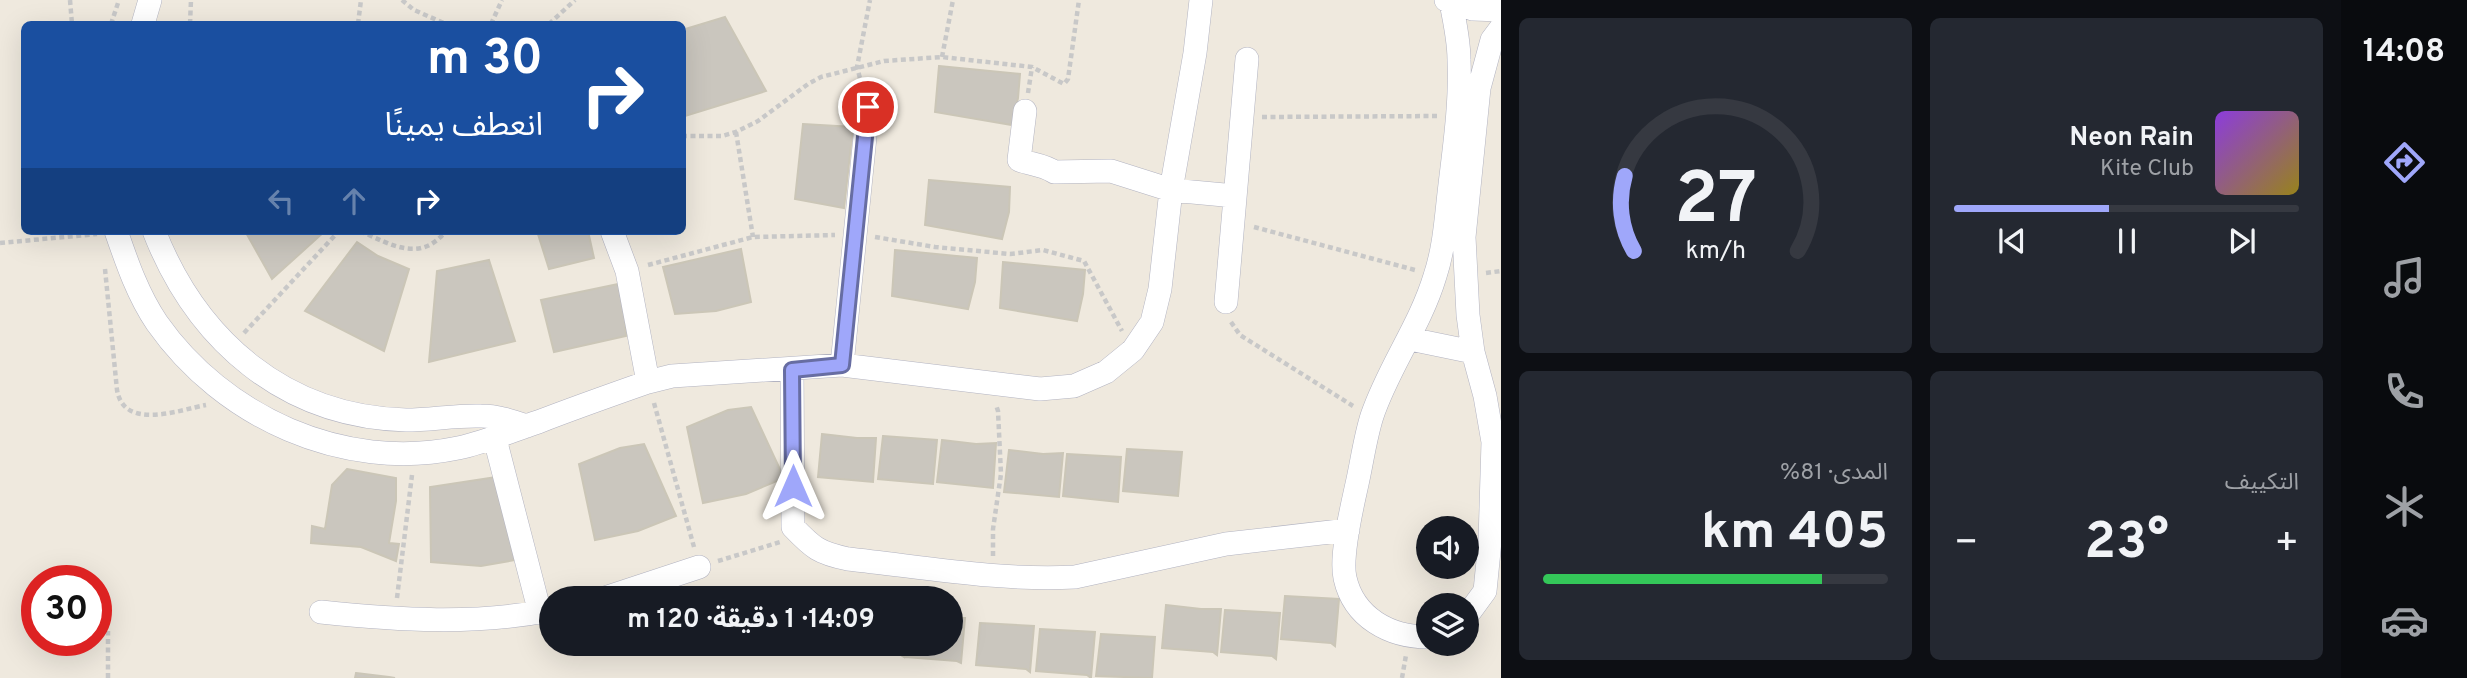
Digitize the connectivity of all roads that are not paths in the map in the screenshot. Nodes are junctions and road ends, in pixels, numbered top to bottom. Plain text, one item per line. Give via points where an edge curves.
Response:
1 (150, 0) edge
2 (1201, 0) edge
3 (1449, 1) edge
4 (1501, 10) edge
5 (144, 21) edge
6 (1501, 28) edge
7 (1247, 59) dead end
8 (868, 107) road end
9 (1025, 111) dead end
10 (1171, 190) junction
11 (1235, 196) junction
12 (117, 235) edge
13 (156, 235) edge
14 (614, 235) edge
15 (1226, 302) road end
16 (1410, 340) junction
17 (229, 347) junction
18 (1474, 352) junction
19 (842, 365) junction
20 (792, 370) junction
21 (202, 374) junction
22 (648, 382) junction
23 (315, 403) junction
24 (527, 426) junction
25 (302, 435) junction
26 (495, 439) junction
27 (1348, 530) junction
28 (1495, 543) edge
29 (699, 566) road end
30 (640, 586) edge
31 (539, 588) edge
32 (1479, 599) edge
33 (321, 612) dead end
34 (539, 613) edge
35 (1416, 637) edge

1 - 5 street
2 - 10 street
3 - 4 street via 1473,9
3 - 16 street via 1459,61 1444,235 1436,275
6 - 18 street via 1492,40 1479,88 1464,237
7 - 11 street
8 - 19 street
9 - 10 street via 1019,160 1054,172 1111,171
10 - 11 street
10 - 19 street via 1152,322 1133,350 1106,372 1074,386 1040,389
11 - 15 street
12 - 21 street via 132,277 156,321
13 - 17 street via 187,299
14 - 22 street via 627,271
16 - 18 street
16 - 27 street via 1371,418
17 - 21 street
17 - 23 street via 277,384
18 - 28 street via 1493,442
19 - 20 street
20 - 22 street via 672,376
20 - 27 street via 793,527 825,554 992,575 1075,577 1226,544
21 - 25 street via 256,415
22 - 24 street
23 - 24 street via 360,417 481,416
23 - 25 street
24 - 26 street
25 - 26 street via 334,446 415,453
26 - 31 street
27 - 35 street via 1345,576 1353,598 1367,618 1387,631
28 - 32 street via 1485,591
29 - 30 street
33 - 34 street via 394,620 467,620

